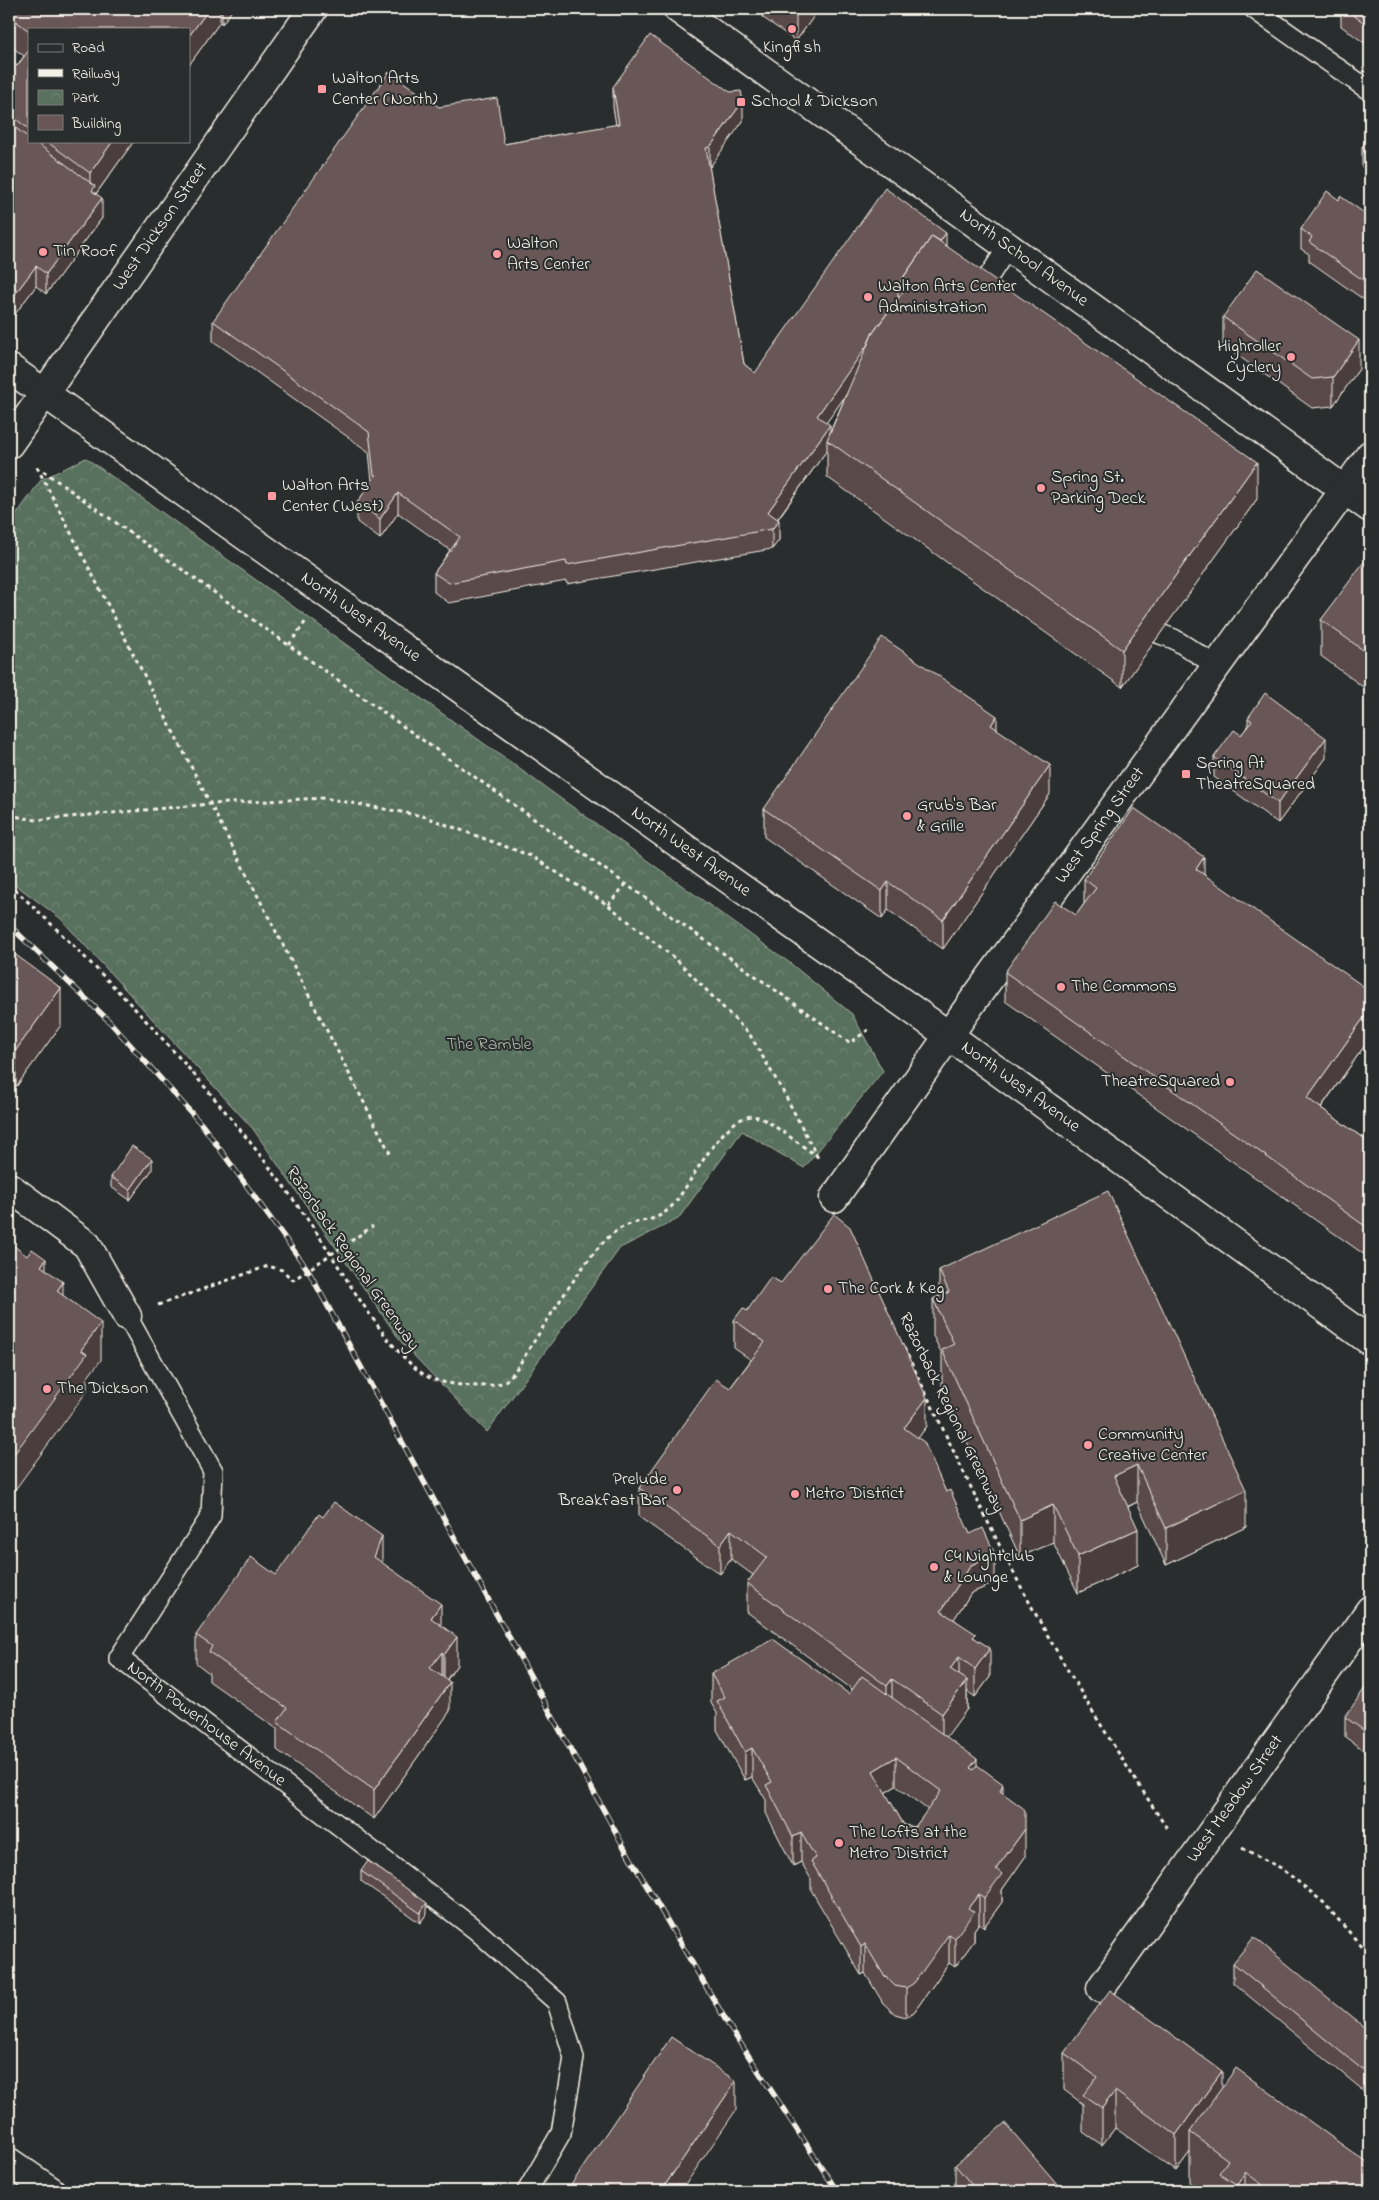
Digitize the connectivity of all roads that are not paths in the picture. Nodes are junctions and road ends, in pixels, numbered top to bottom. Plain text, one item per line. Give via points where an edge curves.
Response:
1 (313, 9) edge
2 (678, 9) edge
3 (1254, 9) edge
4 (1370, 91) edge
5 (1008, 247) junction
6 (973, 302) edge
7 (9, 368) edge
8 (45, 394) junction
9 (9, 444) edge
10 (1370, 455) edge
11 (1346, 490) junction
12 (1370, 508) edge
13 (1160, 634) edge
14 (1217, 666) junction
15 (948, 1035) junction
16 (9, 1187) edge
17 (834, 1198) road end
18 (127, 1316) joint
19 (1370, 1342) edge
20 (1370, 1610) edge
21 (1101, 1988) dead end
22 (9, 2162) edge
23 (51, 2191) edge
24 (527, 2191) edge

1 - 8 street, West Dickson Street
2 - 5 street, North School Avenue
3 - 4 lane
5 - 6 lane
5 - 11 street, North School Avenue
7 - 8 street, North West Avenue
8 - 9 street, West Dickson Street
8 - 15 street, North West Avenue
10 - 11 street, West Spring Street
11 - 12 street, North School Avenue
11 - 14 street, West Spring Street
13 - 14 lane
14 - 15 street, West Spring Street
15 - 17 street, West Spring Street
15 - 19 street, North West Avenue
16 - 18 street, North Powerhouse Avenue via 87,1245
18 - 24 lane, North Powerhouse Avenue via 213,1471 211,1516 119,1658 476,1930 558,2002 574,2058 562,2133
20 - 21 street, West Meadow Street
22 - 23 street

